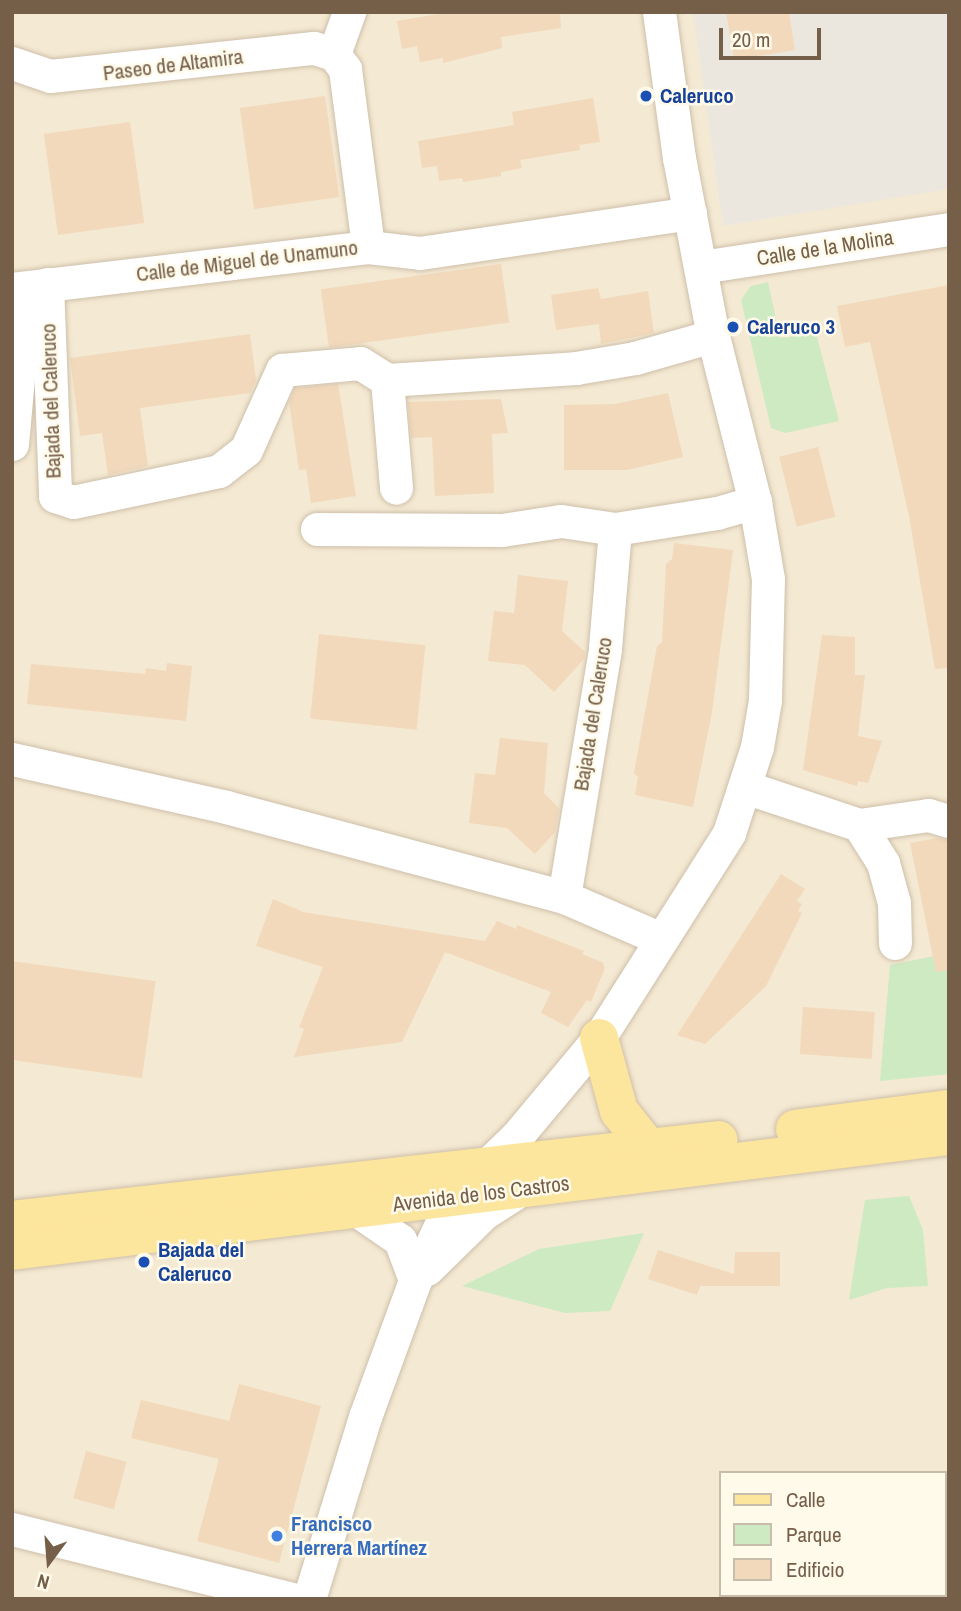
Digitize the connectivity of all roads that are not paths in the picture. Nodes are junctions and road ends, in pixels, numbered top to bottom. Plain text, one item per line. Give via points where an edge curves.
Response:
1 (349, 12) edge
2 (659, 12) edge
3 (334, 54) junction
4 (12, 63) edge
5 (690, 213) junction
6 (949, 229) edge
7 (368, 247) junction
8 (701, 267) junction
9 (25, 287) edge
10 (713, 336) junction
11 (387, 380) junction
12 (12, 444) edge
13 (396, 488) dead end
14 (755, 502) junction
15 (317, 529) dead end
16 (615, 529) junction
17 (12, 759) edge
18 (745, 787) junction
19 (949, 821) edge
20 (859, 825) junction
21 (564, 897) junction
22 (661, 939) junction
23 (895, 943) dead end
24 (599, 1038) junction
25 (557, 1088) junction
26 (949, 1109) edge
27 (949, 1136) edge
28 (647, 1146) junction
29 (491, 1163) junction
30 (557, 1170) junction
31 (520, 1190) junction
32 (453, 1198) junction
33 (355, 1209) junction
34 (12, 1220) edge
35 (12, 1251) edge
36 (415, 1280) junction
37 (12, 1529) edge
38 (293, 1599) edge
39 (309, 1599) edge

1 - 3 street
2 - 5 street
3 - 4 street, Paseo de Altamira via 314,48 50,76
3 - 7 street via 345,69
5 - 7 street, Calle de Miguel de Unamuno via 420,253
5 - 8 street
6 - 8 street, Calle de la Molina
7 - 9 street, Calle de Miguel de Unamuno
8 - 10 street
9 - 11 street, Bajada del Caleruco via 55,496 74,502 219,471 246,450 282,370 360,363
9 - 12 street, Bajada del Caleruco
10 - 11 street via 576,368
10 - 14 street
11 - 13 street
14 - 16 street via 717,513
14 - 18 street via 768,579 768,653 765,700
15 - 16 street via 502,530 561,521
16 - 21 street, Bajada del Caleruco via 606,648
17 - 21 street via 226,807
18 - 20 street
18 - 22 street via 729,833
19 - 20 street via 928,815
20 - 23 street via 883,863 894,903
21 - 22 street
22 - 24 street
24 - 25 street
24 - 28 main road via 618,1111
25 - 29 street
25 - 30 street via 547,1125
26 - 28 main road, Avenida de los Castros
27 - 30 main road, Avenida de los Castros
28 - 30 main road, Avenida de los Castros
29 - 30 main road, Avenida de los Castros
29 - 32 street
29 - 34 main road, Avenida de los Castros
30 - 31 main road, Avenida de los Castros
31 - 32 main road, Avenida de los Castros
31 - 36 street via 484,1213
32 - 33 main road, Avenida de los Castros
32 - 36 street
33 - 35 main road, Avenida de los Castros
33 - 36 street via 400,1240
36 - 39 street via 336,1500
37 - 38 street

